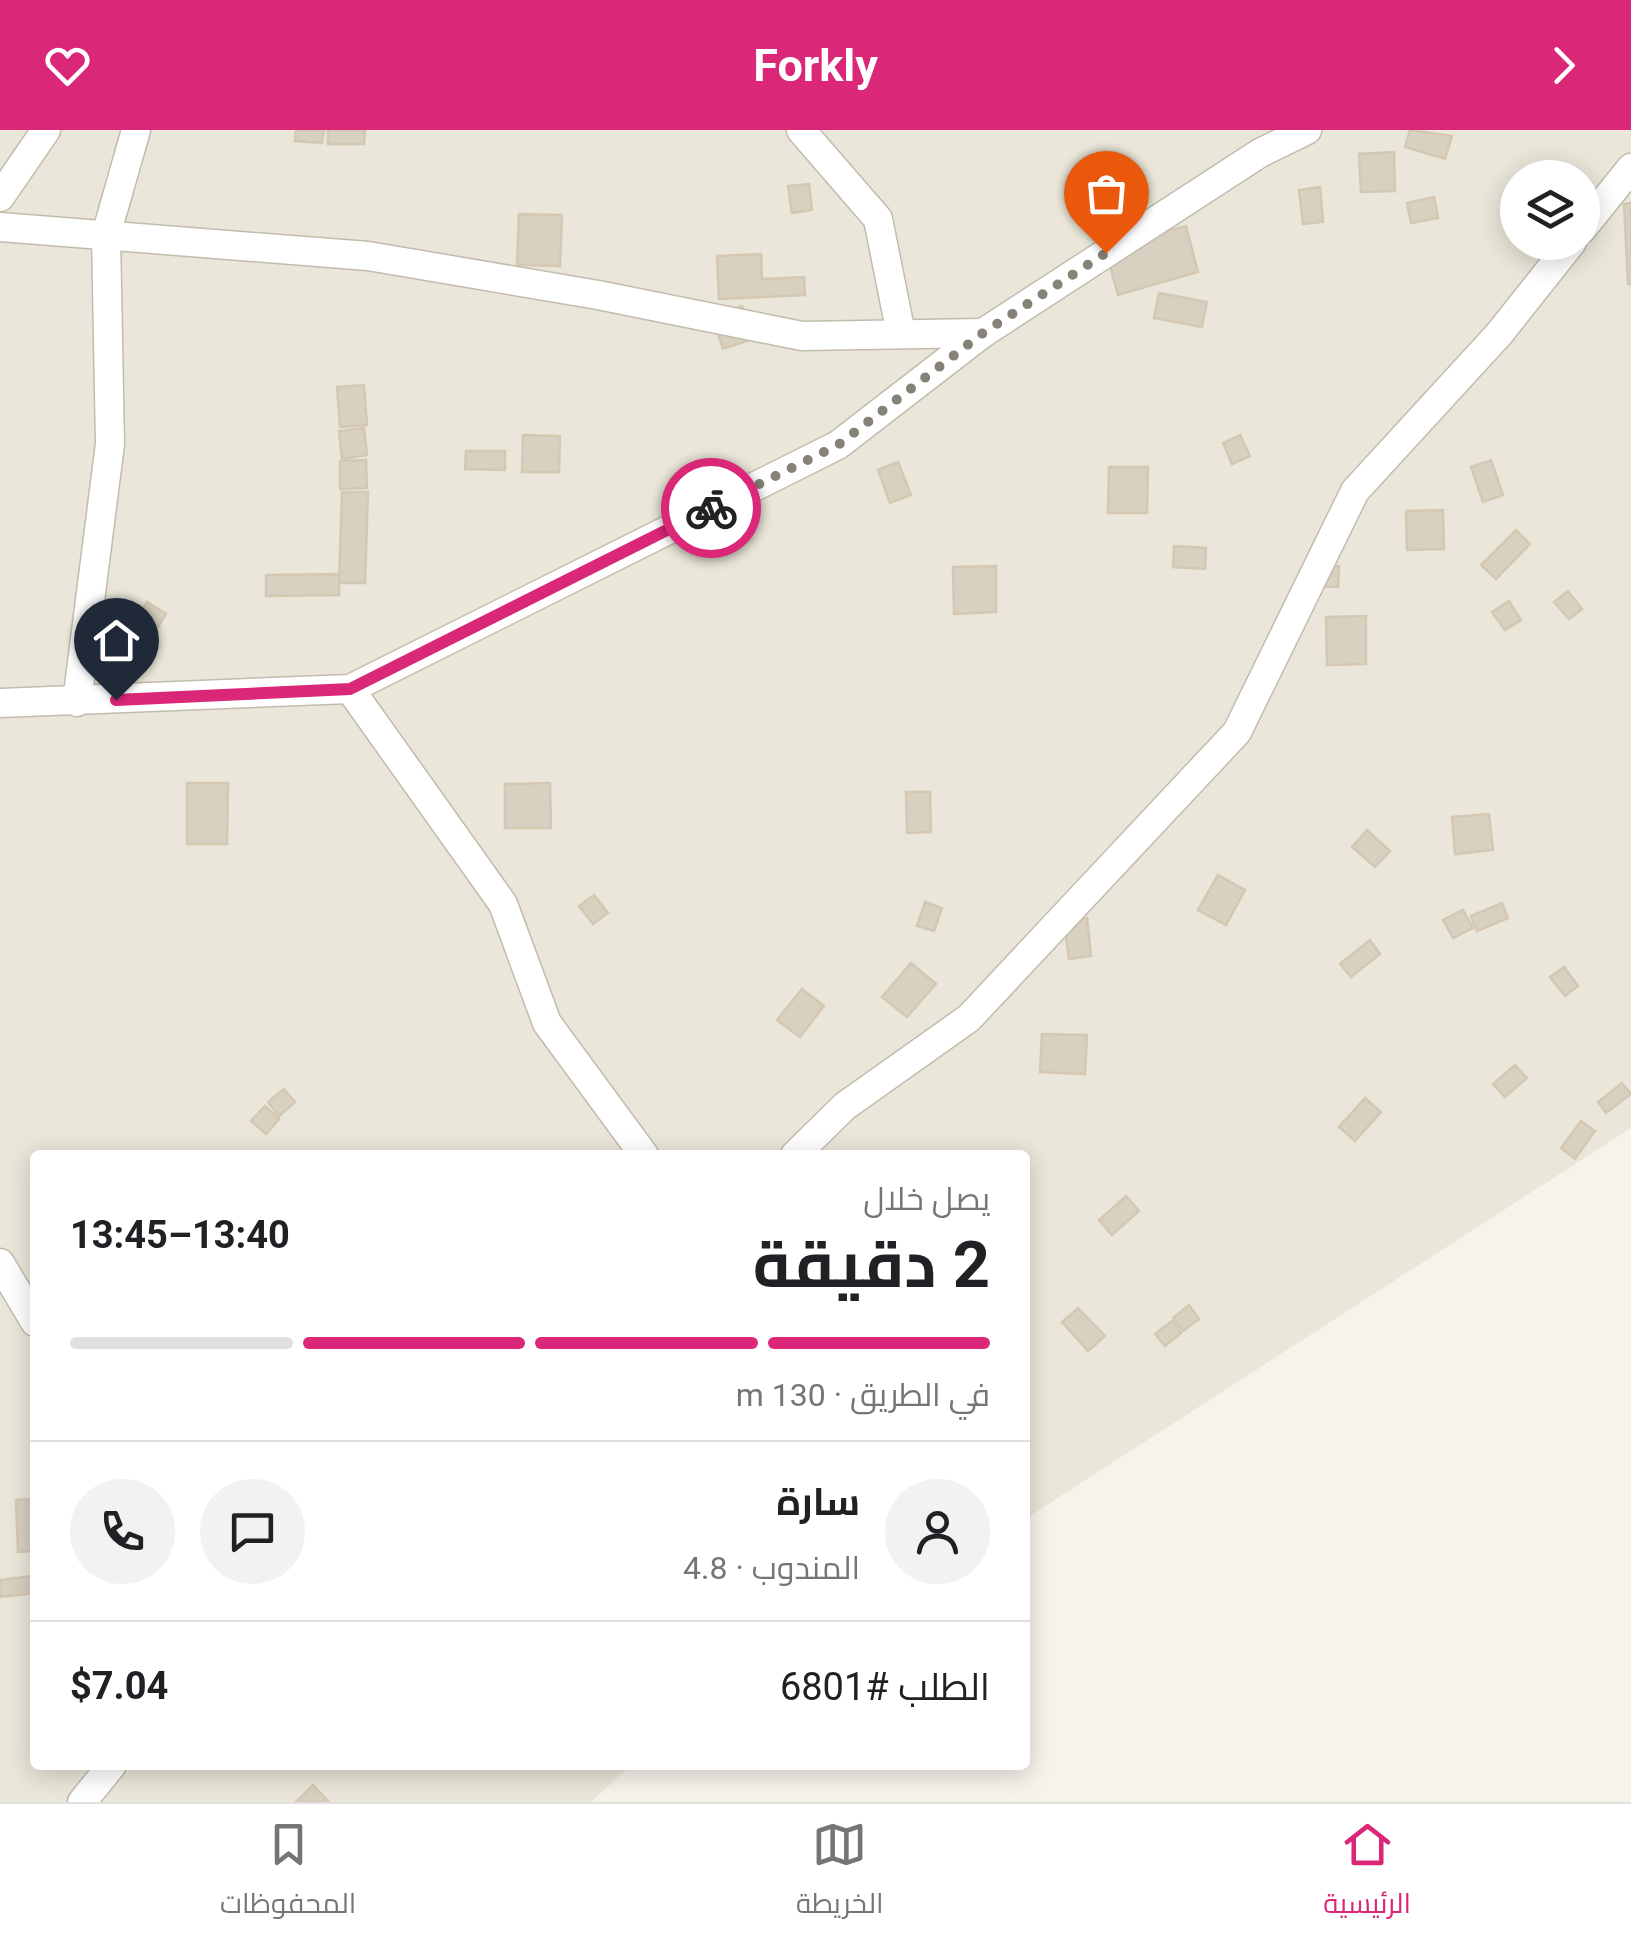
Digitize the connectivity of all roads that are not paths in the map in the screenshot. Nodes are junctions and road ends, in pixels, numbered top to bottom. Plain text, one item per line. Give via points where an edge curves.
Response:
1 (46, 130) edge
2 (136, 130) edge
3 (801, 130) edge
4 (1307, 130) edge
5 (1631, 168) edge
6 (0, 196) edge
7 (1600, 207) edge
8 (0, 227) edge
9 (106, 236) junction
10 (1558, 260) edge
11 (983, 333) junction
12 (901, 334) junction
13 (350, 689) junction
14 (78, 702) junction
15 (0, 704) edge
16 (640, 1150) edge
17 (801, 1150) edge
18 (0, 1263) edge
19 (30, 1314) edge
20 (108, 1770) edge
21 (82, 1802) edge

1 - 6 street
2 - 9 street
3 - 12 street via 878,219
4 - 11 street via 1260,153
5 - 7 street
8 - 9 street
9 - 12 street via 368,256 802,336
9 - 14 street via 110,444
10 - 17 street via 1355,490 1237,732 969,1018 845,1106
11 - 12 street
11 - 13 street via 838,445
13 - 14 street
13 - 16 street via 503,904 546,1023
14 - 15 street
18 - 19 street
20 - 21 street

